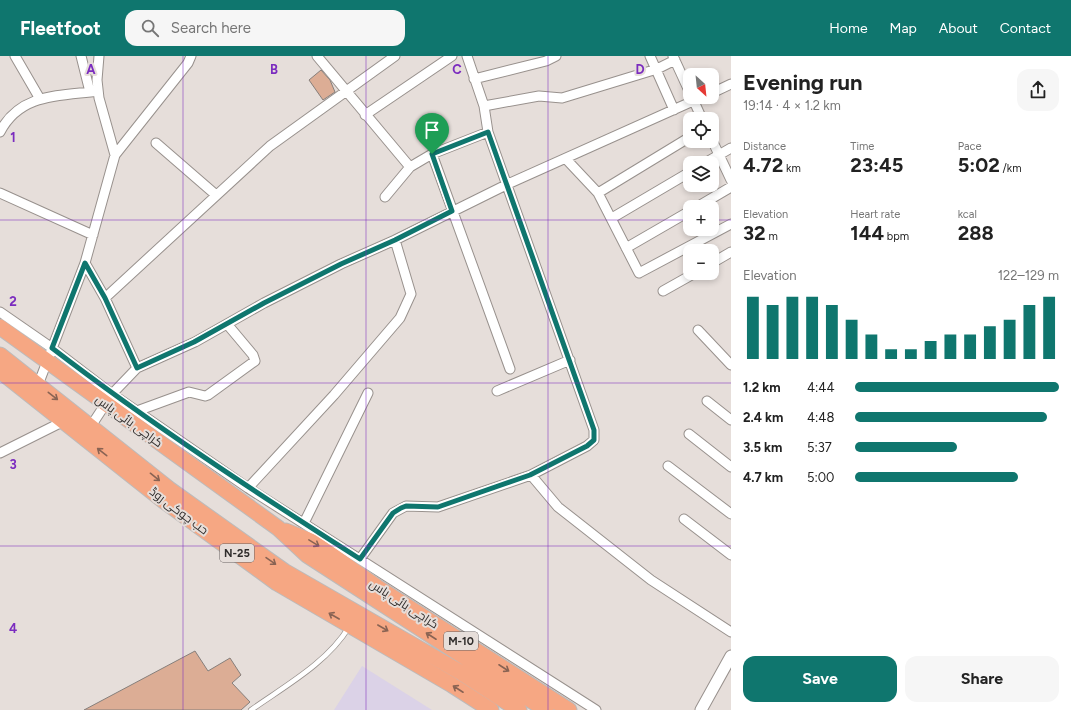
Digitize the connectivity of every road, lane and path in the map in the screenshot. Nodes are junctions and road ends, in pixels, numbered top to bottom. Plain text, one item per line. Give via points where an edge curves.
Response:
1 (15, 56) edge
2 (81, 56) edge
3 (99, 56) edge
4 (191, 56) edge
5 (317, 56) edge
6 (395, 56) edge
7 (452, 56) edge
8 (466, 56) edge
9 (556, 56) edge
10 (650, 56) edge
11 (674, 58) edge
12 (657, 69) junction
13 (683, 76) edge
14 (474, 79) junction
15 (731, 84) edge
16 (347, 90) junction
17 (719, 90) edge
18 (94, 92) junction
19 (40, 99) junction
20 (683, 104) edge
21 (484, 106) junction
22 (674, 110) junction
23 (365, 115) junction
24 (0, 132) edge
25 (488, 132) junction
26 (683, 141) edge
27 (156, 144) dead end
28 (715, 148) edge
29 (731, 148) edge
30 (432, 154) junction
31 (115, 155) junction
32 (718, 155) junction
33 (566, 159) junction
34 (410, 167) junction
35 (683, 176) edge
36 (731, 180) edge
37 (508, 184) junction
38 (731, 187) edge
39 (0, 193) edge
40 (598, 193) junction
41 (216, 195) junction
42 (385, 197) dead end
43 (709, 200) edge
44 (452, 211) junction
45 (683, 215) edge
46 (612, 218) junction
47 (731, 224) edge
48 (93, 235) junction
49 (395, 240) junction
50 (626, 248) junction
51 (731, 252) edge
52 (719, 259) edge
53 (85, 263) junction
54 (683, 280) edge
55 (664, 291) dead end
56 (105, 298) junction
57 (0, 312) edge
58 (227, 324) junction
59 (0, 327) edge
60 (698, 330) dead end
61 (0, 355) edge
62 (50, 355) junction
63 (570, 360) junction
64 (731, 365) edge
65 (137, 368) junction
66 (510, 369) dead end
67 (0, 371) edge
68 (38, 385) junction
69 (497, 391) dead end
70 (368, 393) dead end
71 (108, 399) junction
72 (707, 401) dead end
73 (137, 411) junction
74 (731, 420) edge
75 (64, 421) junction
76 (91, 426) junction
77 (689, 434) dead end
78 (0, 454) edge
79 (668, 466) dead end
80 (731, 467) edge
81 (530, 475) junction
82 (248, 488) junction
83 (731, 514) edge
84 (684, 519) dead end
85 (304, 523) junction
86 (731, 555) edge
87 (352, 570) junction
88 (350, 626) junction
89 (731, 632) edge
90 (731, 656) edge
91 (251, 710) edge
92 (491, 710) edge
93 (519, 710) edge
94 (546, 710) edge
95 (569, 710) edge
96 (596, 710) edge
97 (701, 710) edge

1 - 19 street
2 - 18 street
3 - 18 street
4 - 31 street
5 - 16 street
6 - 16 street
7 - 23 street
8 - 14 street
9 - 14 street via 546,61
10 - 12 street
11 - 12 street
11 - 13 street
12 - 21 street via 562,98 538,96
12 - 22 street
14 - 21 street
15 - 17 street
16 - 23 street
16 - 41 street via 270,146
18 - 19 street
18 - 31 street
19 - 24 street via 15,111
20 - 22 street
21 - 25 street
22 - 33 street
23 - 34 street
25 - 30 street
25 - 37 street
26 - 40 street
27 - 41 street
28 - 32 street
29 - 32 street
30 - 34 street
30 - 44 street
31 - 48 street
32 - 36 street
33 - 37 street
33 - 40 street
34 - 42 street
35 - 46 street
37 - 44 street
37 - 63 street
38 - 43 street
39 - 48 street
40 - 46 street
41 - 56 street
44 - 49 street
44 - 66 street
45 - 50 street
46 - 50 street
47 - 50 street via 641,274 637,272
48 - 53 street
49 - 58 street via 341,264
49 - 82 street via 411,294 400,318 334,395
51 - 52 street
53 - 56 street
53 - 62 street
54 - 55 street
56 - 65 street
57 - 62 street
58 - 65 street
58 - 73 street via 254,355 255,361 208,396 190,392
59 - 62 highway, کراچی بائی پاس / M-10
60 - 64 street
61 - 68 highway
62 - 68 street
62 - 71 highway, کراچی بائی پاس / M-10
63 - 69 street
63 - 81 street via 594,430 594,440
65 - 71 street
67 - 75 highway, حب چوکی روڈ / N-25
68 -> 76 highway
70 - 85 street
71 - 73 street
71 - 76 street
71 - 87 highway, کراچی بائی پاس / M-10 via 278,528 307,555
72 - 74 street
73 - 82 street
75 - 78 street
88 -> 75 highway, حب چوکی روڈ / N-25 via 277,583 164,501
76 -> 93 highway via 169,489 284,570 460,672
77 - 80 street
79 - 83 street
81 - 87 street via 438,507 401,508 393,513
81 - 89 street via 558,507 651,580
82 - 85 street
84 - 86 street
85 - 87 street
94 -> 87 highway, کراچی بائی پاس / M-10
87 -> 95 highway, کراچی بائی پاس / M-10
87 - 96 street
88 - 91 lane via 339,643 306,671
92 -> 88 highway, حب چوکی روڈ / N-25
90 - 97 street

